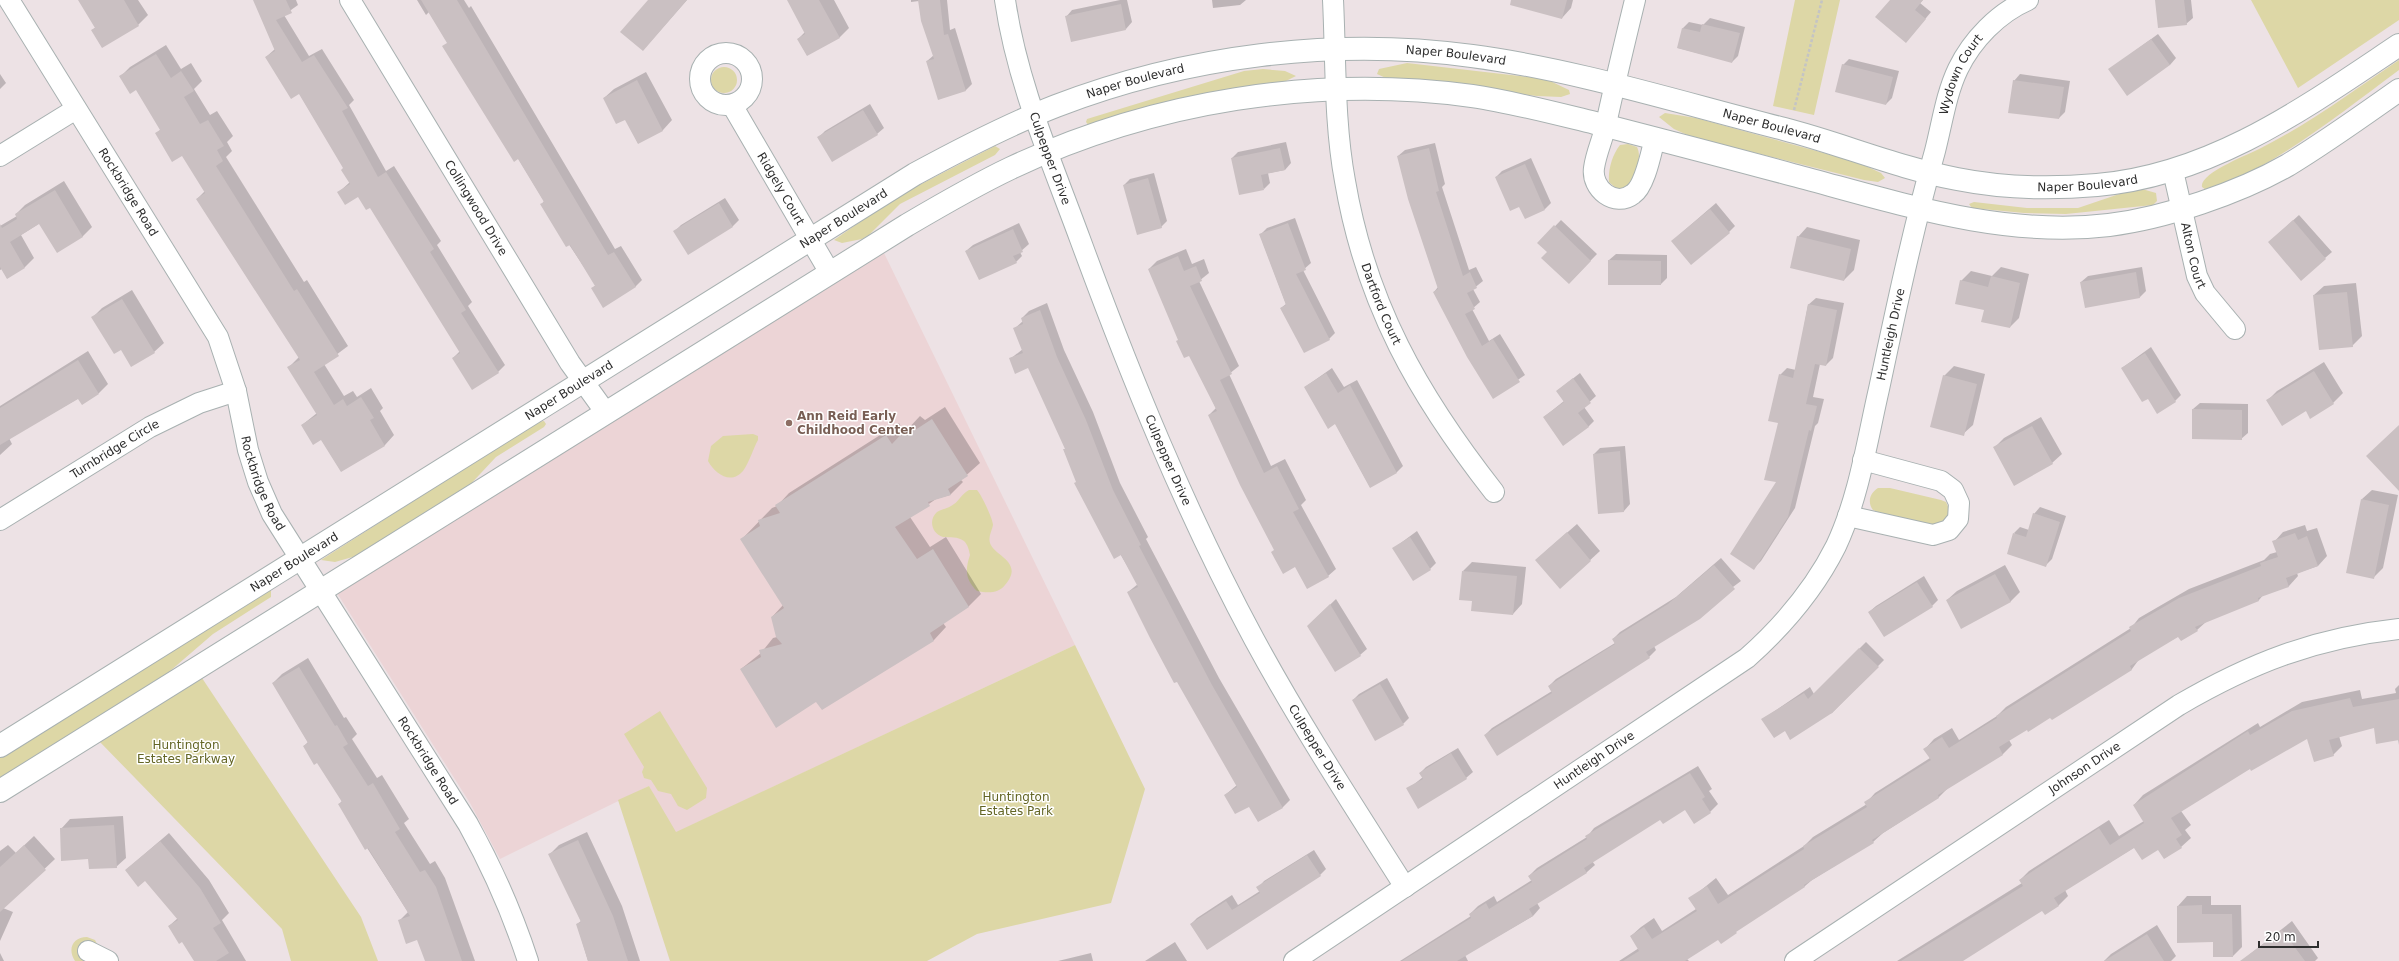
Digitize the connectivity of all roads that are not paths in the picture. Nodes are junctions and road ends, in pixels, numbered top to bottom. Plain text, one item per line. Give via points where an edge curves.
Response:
1 (9, 0) edge
2 (350, 0) edge
3 (1005, 0) edge
4 (1333, 0) edge
5 (1635, 0) edge
6 (2028, 0) edge
7 (2399, 45) edge
8 (1336, 50) junction
9 (1614, 86) junction
10 (1337, 89) junction
11 (2399, 90) edge
12 (732, 105) dead end
13 (76, 109) junction
14 (1033, 116) junction
15 (1606, 126) junction
16 (1655, 138) junction
17 (1048, 152) junction
18 (0, 156) edge
19 (2173, 171) junction
20 (1929, 172) junction
21 (1921, 209) junction
22 (2182, 209) junction
23 (810, 239) junction
24 (830, 273) junction
25 (2235, 329) dead end
26 (584, 382) junction
27 (236, 391) junction
28 (606, 413) junction
29 (1863, 460) junction
30 (1494, 492) dead end
31 (1848, 516) junction
32 (0, 520) edge
33 (300, 558) junction
34 (320, 592) junction
35 (2399, 629) edge
36 (0, 746) edge
37 (0, 791) edge
38 (1405, 887) junction
39 (88, 951) dead end
40 (108, 961) edge
41 (528, 961) edge
42 (1294, 961) edge
43 (1795, 961) edge

1 - 13 street, Rockbridge Road
2 - 26 street, Collingwood Drive via 570,363
3 - 14 street, Culpepper Drive via 1017,61
4 - 8 street, Dartford Court
5 - 9 street
6 - 20 street, Wydown Court via 2016,5 1995,21 1969,50 1958,70 1949,97
7 - 19 main road, Naper Boulevard via 2275,126 2243,143
8 - 9 main road, Naper Boulevard via 1404,50 1471,56
8 - 10 street, Dartford Court
8 - 14 main road, Naper Boulevard via 1308,50 1252,57 1169,72 1094,93
9 - 15 street
9 - 20 main road, Naper Boulevard via 1791,131
10 - 15 main road via 1405,90 1472,96 1536,108
10 - 17 main road via 1273,93 1201,106 1110,130
10 - 30 street, Dartford Court via 1346,186 1364,263 1380,307 1425,396
11 - 22 main road via 2284,167 2251,183
12 - 23 street, Ridgely Court
13 - 18 street
13 - 27 street, Rockbridge Road via 218,337
14 - 17 street, Culpepper Drive
14 - 23 main road, Naper Boulevard via 974,142 915,174
15 - 16 main road
15 - 16 street via 1593,169 1594,180 1605,195 1614,199 1634,194 1641,185
16 - 21 main road
17 - 24 main road via 972,186
17 - 38 street, Culpepper Drive via 1130,371 1199,529 1278,682 1338,784
19 - 20 main road, Naper Boulevard via 2100,184 2044,187 1980,183
19 - 22 street, Alton Court
20 - 21 street, Wydown Court
21 - 22 main road via 1975,221 2049,229 2112,225
21 - 29 street, Huntleigh Drive
22 - 25 street, Alton Court via 2200,282 2214,306
23 - 24 street, Ridgely Court
23 - 26 main road, Naper Boulevard
24 - 28 main road
26 - 28 street, Collingwood Drive
26 - 33 main road, Naper Boulevard
27 - 32 street, Turnbridge Circle via 199,403 150,427
27 - 33 street, Rockbridge Road via 248,450 258,482 272,514
28 - 34 main road
29 - 31 street, Huntleigh Drive
29 - 31 street via 1941,482 1953,490 1959,503 1958,519 1949,530 1933,534
31 - 38 street, Huntleigh Drive via 1817,580 1793,614 1747,658
33 - 34 street, Rockbridge Road
33 - 36 main road, Naper Boulevard
34 - 37 main road
34 - 41 street, Rockbridge Road via 468,824 495,873 515,920
35 - 43 street, Johnson Drive via 2352,635 2314,644 2225,678 2179,705
38 - 42 street, Huntleigh Drive
39 - 40 street

